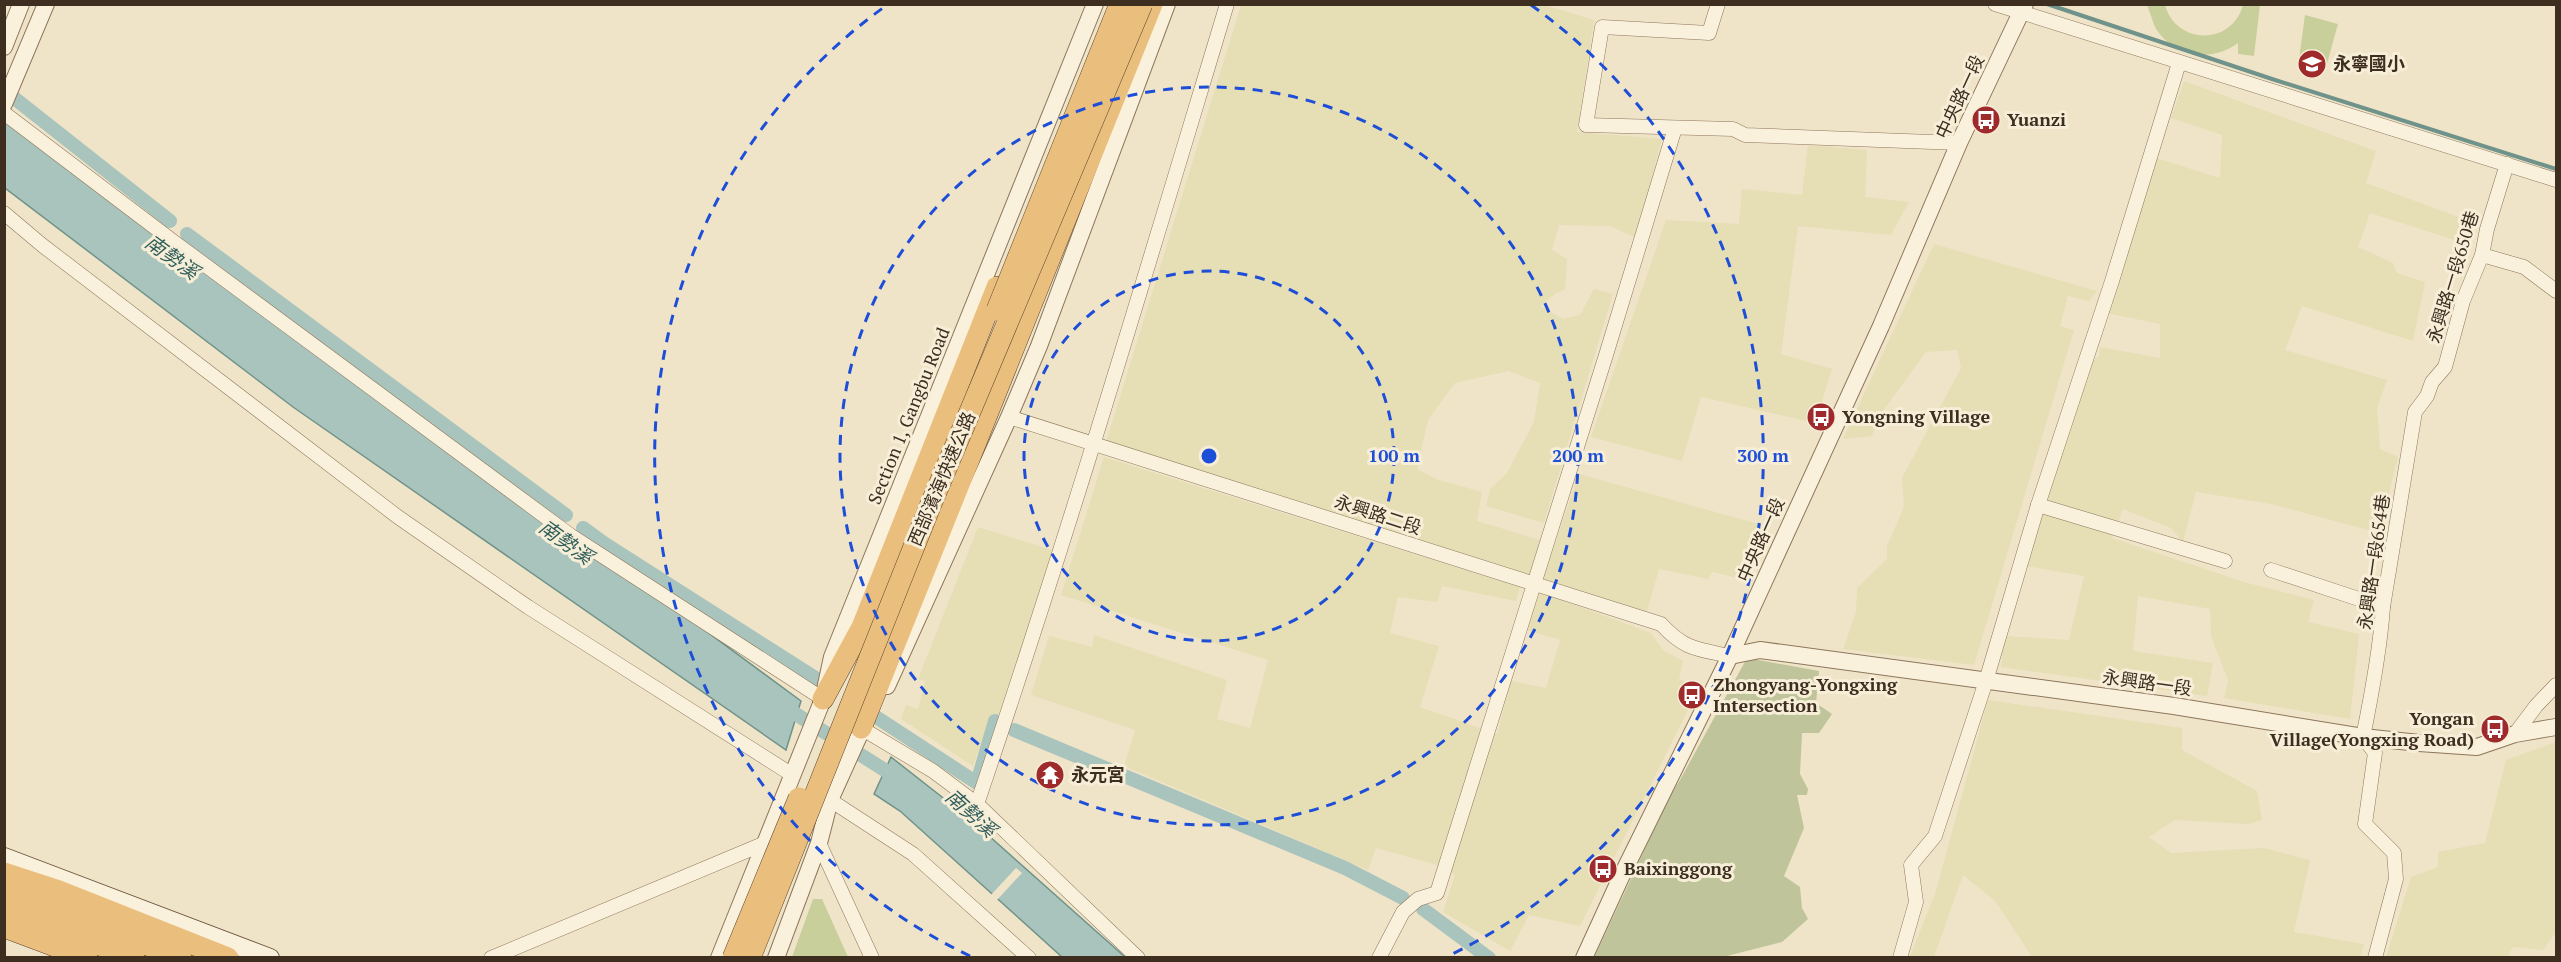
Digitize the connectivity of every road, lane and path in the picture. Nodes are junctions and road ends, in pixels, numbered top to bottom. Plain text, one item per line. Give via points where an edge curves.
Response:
1 (21, 4) edge
2 (46, 4) edge
3 (1095, 4) edge
4 (1109, 4) edge
5 (1120, 4) edge
6 (1131, 4) edge
7 (1142, 4) edge
8 (1152, 4) edge
9 (1167, 4) edge
10 (1227, 4) edge
11 (1718, 4) edge
12 (1995, 4) edge
13 (2023, 9) edge
14 (4, 47) edge
15 (2179, 63) junction
16 (4, 104) edge
17 (4, 112) edge
18 (1675, 128) junction
19 (1959, 143) junction
20 (2507, 164) junction
21 (2556, 180) edge
22 (4, 213) edge
23 (2482, 255) junction
24 (2556, 291) edge
25 (2427, 396) joint
26 (1009, 417) junction
27 (1095, 444) junction
28 (2038, 505) junction
29 (2225, 561) dead end
30 (2271, 570) dead end
31 (1533, 584) junction
32 (2383, 607) junction
33 (894, 609) junction
34 (1730, 656) junction
35 (1986, 681) junction
36 (2556, 685) edge
37 (823, 699) junction
38 (2556, 727) edge
39 (861, 728) junction
40 (2515, 734) junction
41 (2363, 737) junction
42 (791, 774) junction
43 (830, 800) junction
44 (977, 804) junction
45 (819, 843) junction
46 (762, 844) junction
47 (4, 856) edge
48 (4, 873) edge
49 (4, 889) edge
50 (4, 897) edge
51 (4, 908) edge
52 (4, 927) edge
53 (4, 936) edge
54 (61, 957) edge
55 (87, 957) edge
56 (134, 957) edge
57 (167, 957) edge
58 (228, 957) edge
59 (270, 957) edge
60 (491, 957) edge
61 (719, 957) edge
62 (733, 957) edge
63 (750, 957) edge
64 (776, 957) edge
65 (872, 957) edge
66 (1029, 957) edge
67 (1138, 957) edge
68 (1379, 957) edge
69 (1584, 957) edge
70 (1900, 957) edge
71 (2374, 957) edge

1 - 14 street
2 - 16 street
3 - 37 street, Section 1, Gangbu Road via 832,657
4 - 37 highway via 862,627
5 - 62 highway, 西部濱海快速公路, bridge via 848,683
6 - 33 street
7 - 63 highway, 西部濱海快速公路, bridge via 931,504
8 - 39 highway
9 - 26 street
10 - 27 street
11 - 18 street via 1709,33 1602,27 1586,125
12 - 13 street
13 - 15 street
13 - 19 street, 中央路一段
15 - 20 street
15 - 28 street
17 - 37 street via 570,535
18 - 19 street via 1733,129 1745,135
18 - 31 street
19 - 34 street, 中央路一段 via 1881,326
20 - 21 street
20 - 23 street, 永興路一段650巷
22 - 42 street via 398,517 528,607
23 - 24 street via 2524,267
23 - 25 street, 永興路一段650巷 via 2463,301 2445,368 2432,382
25 - 32 street, 永興路一段654巷 via 2415,412
26 - 27 street, 永興路二段
26 - 39 street via 897,666
27 - 31 street, 永興路二段
27 - 44 street
28 - 29 street
28 - 35 street
30 - 32 street
31 - 34 street, 永興路二段 via 1661,624 1690,648
31 - 68 street via 1437,893 1418,899 1403,912
32 - 41 street, 永興路一段654巷 via 2378,669
33 - 39 street via 867,689
33 - 46 street via 830,768 789,825
34 - 35 street, 永興路一段 via 1760,650
34 - 69 street, 中央路一段
35 - 41 street, 永興路一段
35 - 70 street via 1935,836 1911,865 1916,902
36 - 40 street
37 - 42 street, Section 1, Gangbu Road
38 - 40 street, 永興路一段
39 - 43 street
39 - 44 street via 933,771
40 - 41 street, 永興路一段 via 2477,747
41 - 71 street via 2375,753 2365,824 2394,853 2396,879
42 - 46 street, Section 1, Gangbu Road
43 - 45 street
43 - 66 street via 913,854
44 - 67 street
45 - 64 street
45 - 65 street
46 - 60 street
46 - 61 street, Section 1, Gangbu Road
47 - 59 main road
48 - 58 highway
49 - 57 highway
50 - 57 main road
51 - 56 highway
52 - 55 highway
53 - 54 main road

